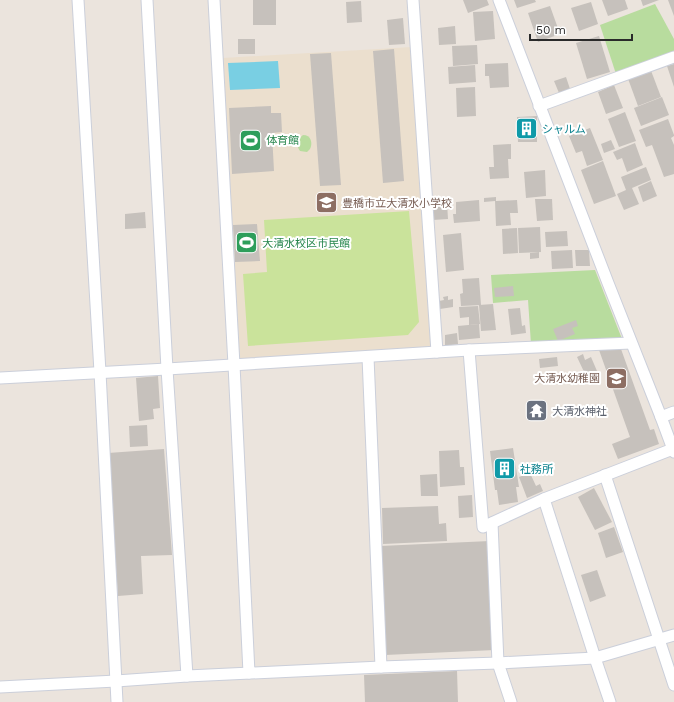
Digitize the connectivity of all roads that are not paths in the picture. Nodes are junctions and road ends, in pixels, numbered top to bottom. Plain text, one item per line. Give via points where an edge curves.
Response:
1 (78, 0) edge
2 (147, 0) edge
3 (214, 0) edge
4 (413, 0) edge
5 (499, 0) edge
6 (674, 57) edge
7 (539, 106) junction
8 (631, 343) junction
9 (469, 350) junction
10 (437, 352) junction
11 (368, 357) junction
12 (234, 364) junction
13 (167, 369) junction
14 (100, 372) junction
15 (0, 378) edge
16 (674, 412) edge
17 (661, 417) junction
18 (673, 451) edge
19 (605, 475) junction
20 (544, 499) junction
21 (492, 523) junction
22 (674, 635) edge
23 (659, 640) junction
24 (594, 658) junction
25 (498, 663) junction
26 (381, 667) junction
27 (249, 673) junction
28 (187, 676) junction
29 (116, 680) junction
30 (0, 686) edge
31 (674, 686) edge
32 (117, 702) edge
33 (511, 702) edge
34 (610, 702) edge

1 - 14 street
2 - 13 street
3 - 12 street
4 - 10 street
5 - 7 street
6 - 7 street
7 - 8 street
8 - 9 street
8 - 17 street
9 - 10 street
9 - 21 street via 483,527
10 - 11 street
11 - 12 street
11 - 26 street
12 - 13 street
12 - 27 street
13 - 14 street
13 - 28 street
14 - 15 street
14 - 29 street
16 - 17 street
17 - 18 street
18 - 19 street
19 - 20 street
19 - 23 street
20 - 21 street
20 - 24 street
21 - 25 street
22 - 23 street
23 - 24 street
23 - 31 street
24 - 25 street
24 - 34 street
25 - 26 street
25 - 33 street
26 - 27 street
27 - 28 street
28 - 29 street
29 - 30 street
29 - 32 street

